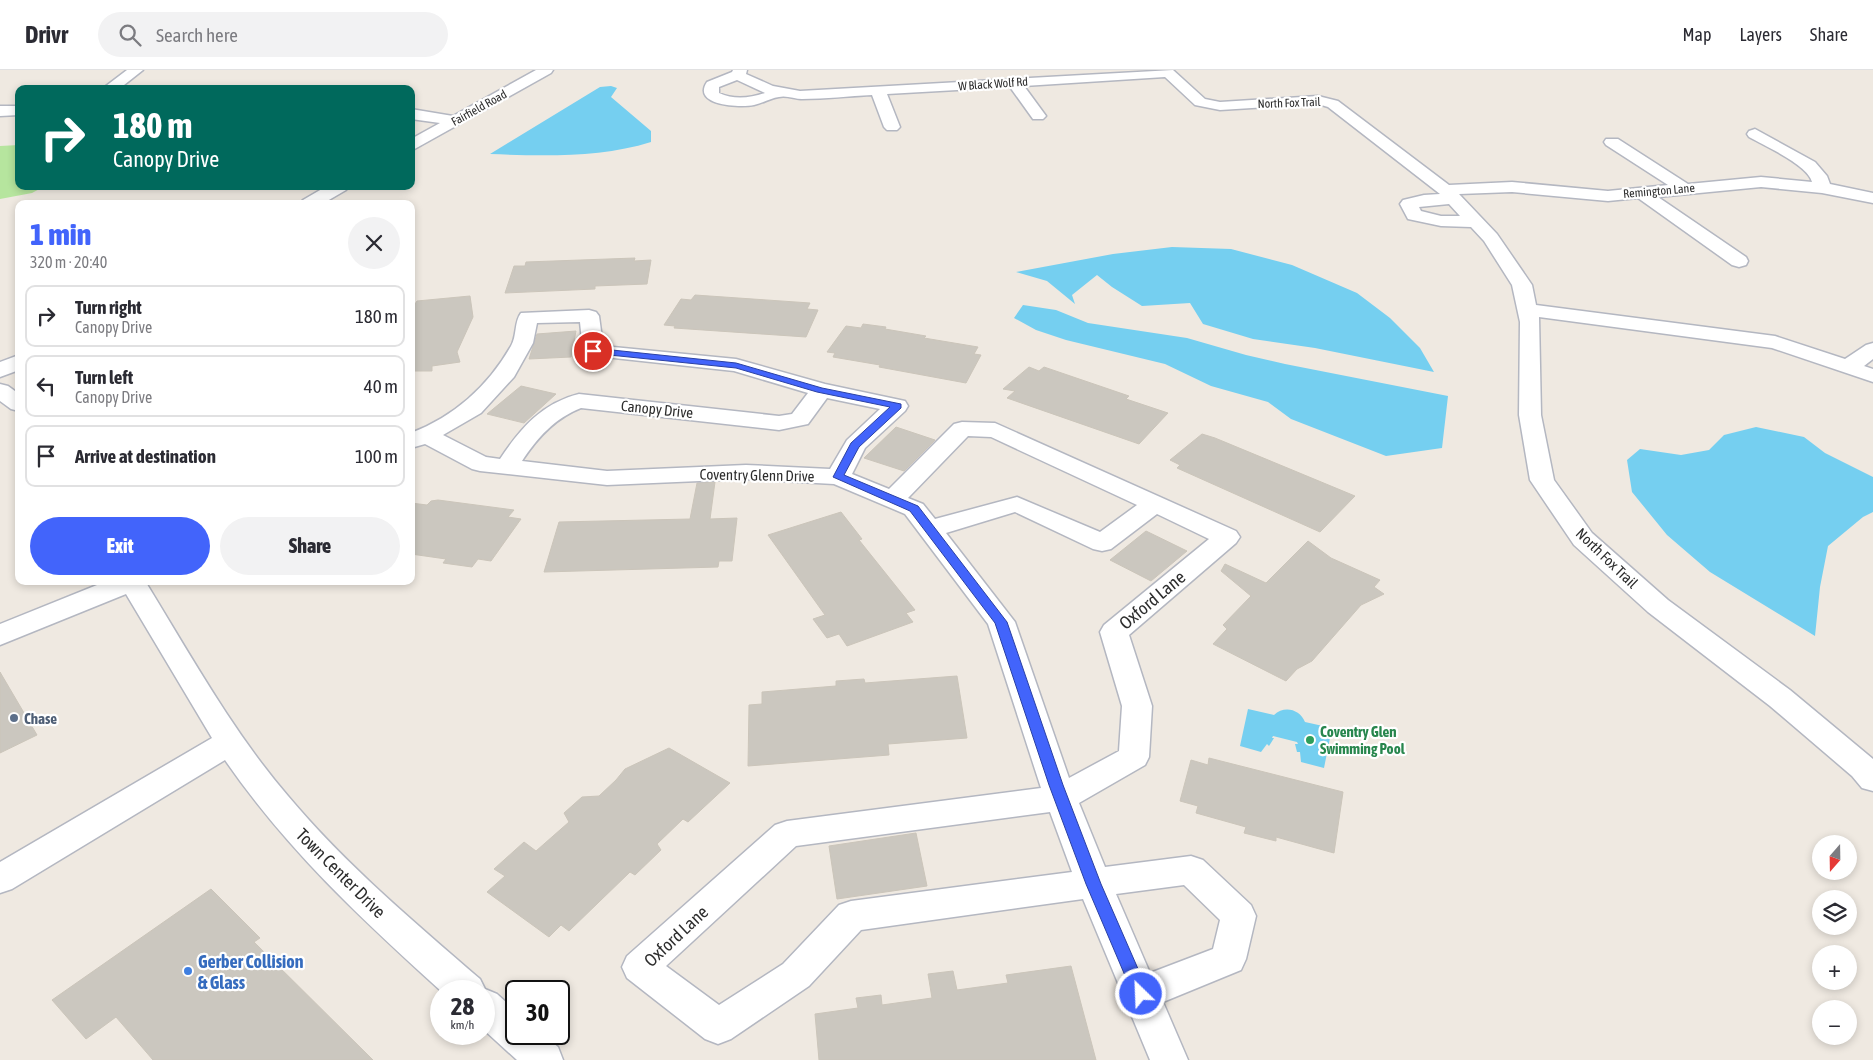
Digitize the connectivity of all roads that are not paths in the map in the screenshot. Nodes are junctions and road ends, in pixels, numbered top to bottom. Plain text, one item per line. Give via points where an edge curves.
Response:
1 (136, 70) edge
2 (546, 70) edge
3 (1167, 71) edge
4 (740, 72) edge
5 (1015, 83) junction
6 (115, 85) edge
7 (777, 92) junction
8 (878, 92) junction
9 (15, 110) edge
10 (0, 111) edge
11 (415, 115) edge
12 (1038, 116) dead end
13 (455, 121) junction
14 (892, 127) dead end
15 (1755, 134) dead end
16 (1612, 142) dead end
17 (415, 144) edge
18 (1822, 188) junction
19 (1685, 189) junction
20 (333, 190) edge
21 (1642, 193) junction
22 (1449, 194) junction
23 (1873, 198) edge
24 (316, 200) edge
25 (1476, 222) junction
26 (1739, 260) dead end
27 (1528, 310) junction
28 (1873, 348) edge
29 (1848, 367) junction
30 (1873, 376) edge
31 (821, 390) junction
32 (0, 391) edge
33 (15, 401) edge
34 (419, 438) edge
35 (506, 467) junction
36 (838, 477) junction
37 (892, 500) junction
38 (1155, 504) junction
39 (930, 530) junction
40 (110, 585) edge
41 (134, 585) edge
42 (82, 590) edge
43 (0, 635) edge
44 (230, 742) junction
45 (1873, 779) edge
46 (1061, 798) junction
47 (0, 879) edge
48 (1094, 884) junction
49 (455, 980) edge
50 (1141, 994) junction
51 (495, 1016) edge
52 (544, 1060) edge
53 (1169, 1060) edge

1 - 6 street
2 - 13 street, Fairfield Road
3 - 5 street, W Black Wolf Rd
3 - 22 street, North Fox Trail via 1200,102 1220,106 1318,100 1333,104
4 - 7 street via 751,84
4 - 7 street via 712,85 712,95 720,100 738,102 765,99
5 - 8 street, W Black Wolf Rd
5 - 12 street
7 - 8 street, W Black Wolf Rd via 818,96
8 - 14 street
9 - 10 street
11 - 13 street
13 - 17 street, Fairfield Road
15 - 18 street via 1809,165 1819,176
16 - 19 street
18 - 19 street, Remington Lane via 1761,182
18 - 23 street, Remington Lane
19 - 21 street, Remington Lane
20 - 24 street
21 - 22 street, Remington Lane via 1608,196 1512,187
21 - 26 street
22 - 25 street, North Fox Trail
22 - 25 street via 1409,204 1414,214 1441,221
25 - 27 street, North Fox Trail via 1491,238 1522,285
27 - 29 street via 1775,342
27 - 45 street, North Fox Trail via 1530,415 1542,480 1583,539 1658,606 1780,698
28 - 29 lane
29 - 30 street
31 - 34 street via 736,365 593,351 588,316 528,317 523,343 506,372 473,408
31 - 35 street, Canopy Drive via 800,419 779,423 579,401 561,406 529,433
31 - 36 street via 897,406 855,445
32 - 33 street
34 - 35 street, Coventry Glenn Drive via 480,464
35 - 36 street, Coventry Glenn Drive via 607,478 746,472
36 - 37 street, Coventry Glenn Drive
37 - 38 street, Oxford Lane via 962,429 994,430
37 - 39 street, Coventry Glenn Drive via 914,509
38 - 39 street via 1102,544 1017,504
38 - 46 street, Oxford Lane via 1227,537 1114,632 1137,706 1134,757
39 - 46 street, Coventry Glenn Drive via 1001,622
40 - 42 street
41 - 44 street, Town Center Drive
42 - 43 street
44 - 47 street
44 - 49 street, Town Center Drive via 276,806 316,851
46 - 48 street, Coventry Glenn Drive
46 - 48 street, Oxford Lane via 787,834 640,967 718,1027 796,975 851,916
48 - 50 street, Coventry Glenn Drive
48 - 50 street, Oxford Lane via 1191,870 1239,916 1228,960
50 - 53 street, Coventry Glenn Drive
51 - 52 street

